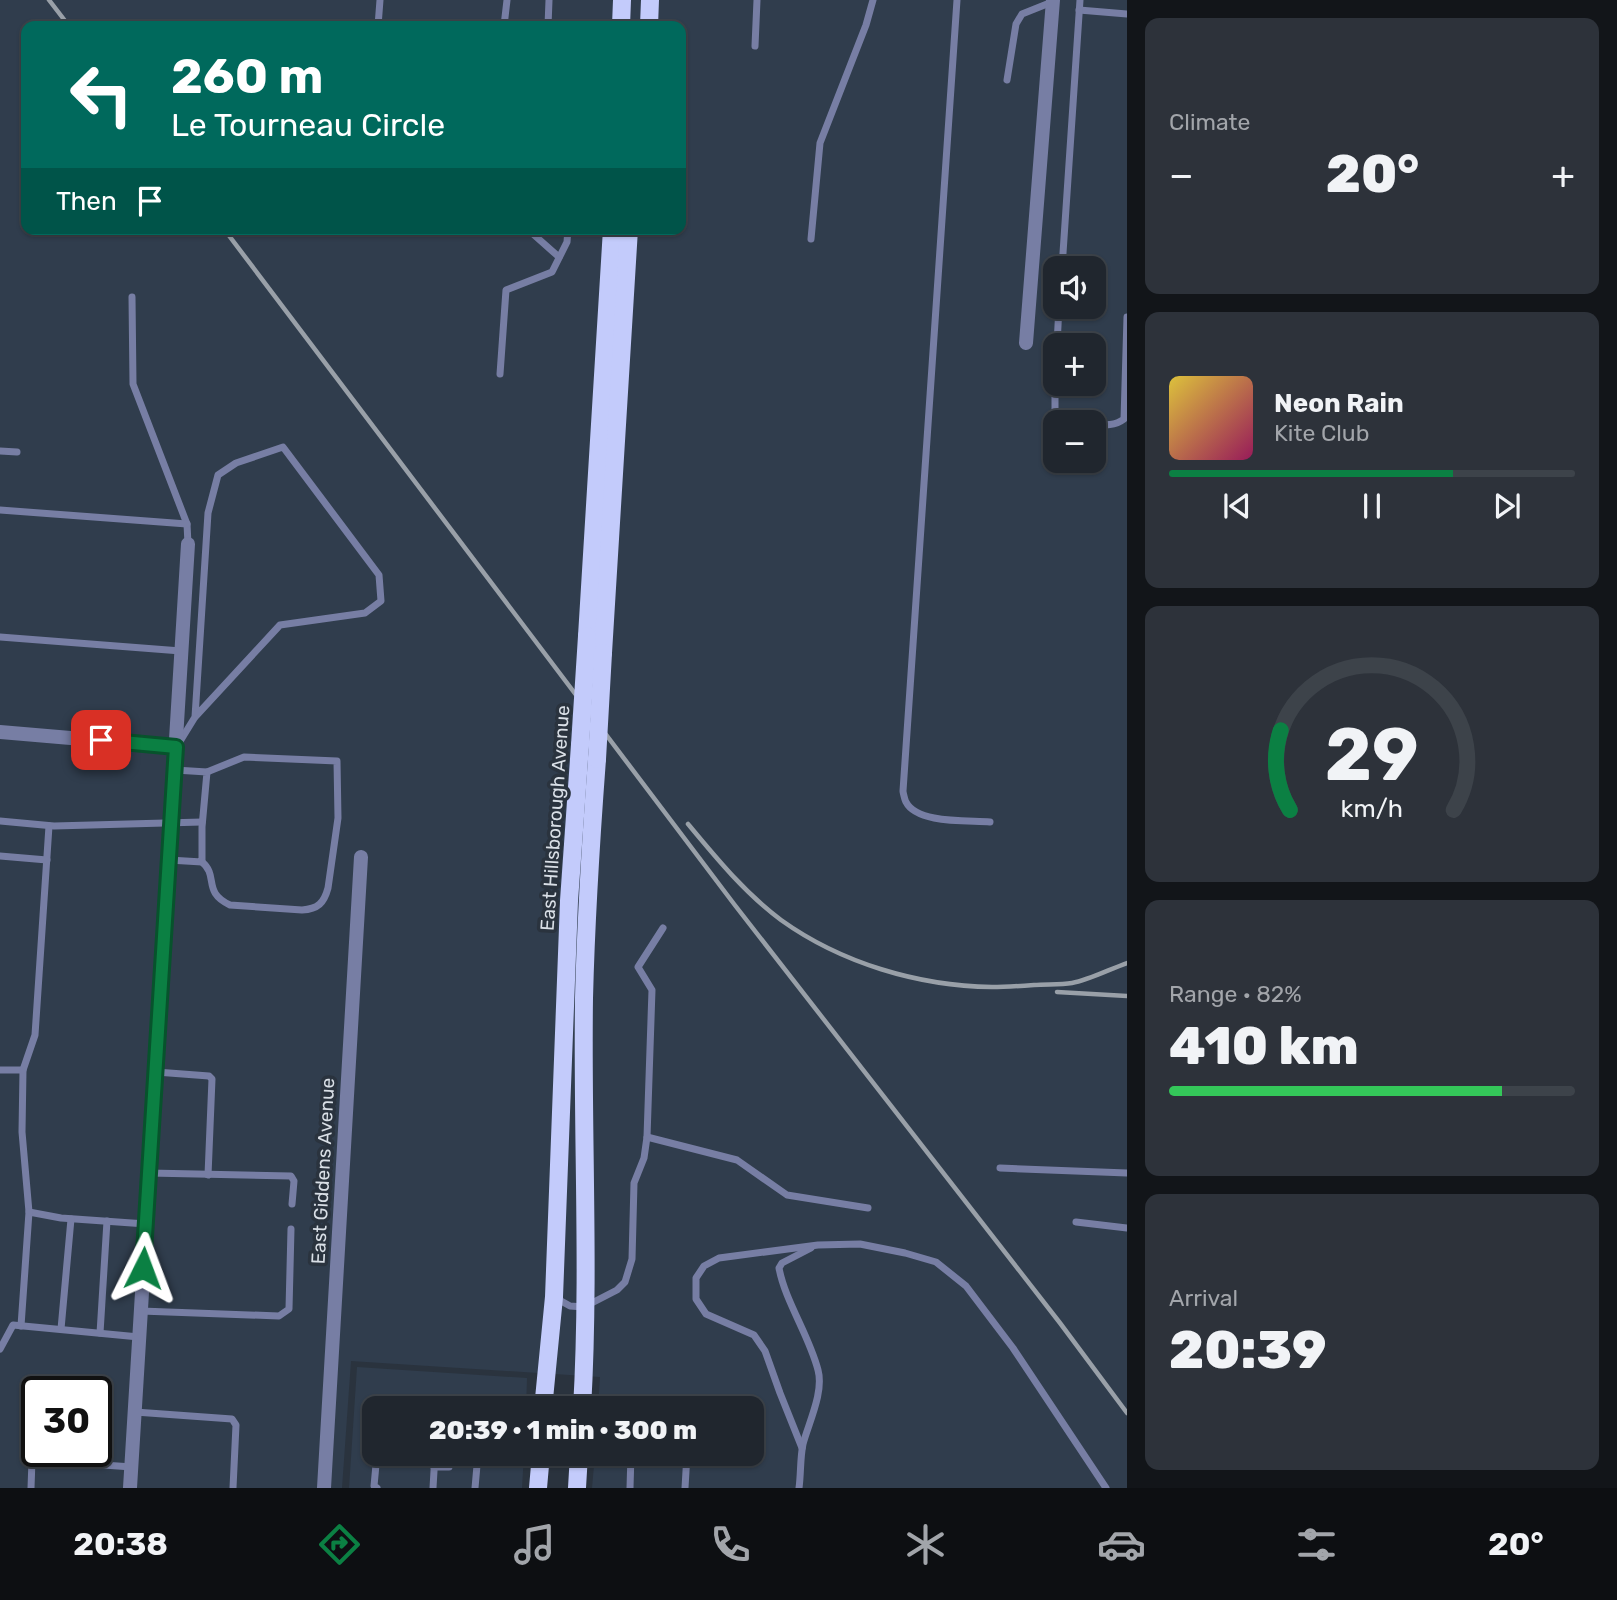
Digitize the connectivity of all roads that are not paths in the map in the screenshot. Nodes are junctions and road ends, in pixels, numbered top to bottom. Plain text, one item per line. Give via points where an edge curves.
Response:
1 (380, 0) edge
2 (507, 0) edge
3 (549, 0) edge
4 (622, 0) edge
5 (650, 0) edge
6 (757, 0) edge
7 (873, 0) edge
8 (957, 0) edge
9 (1080, 0) edge
10 (1053, 1) edge
11 (1079, 10) junction
12 (1127, 14) edge
13 (378, 21) edge
14 (505, 21) edge
15 (548, 21) edge
16 (621, 21) edge
17 (649, 21) edge
18 (755, 46) dead end
19 (1007, 80) dead end
20 (534, 235) edge
21 (568, 235) edge
22 (612, 235) edge
23 (629, 235) edge
24 (811, 239) dead end
25 (1063, 256) edge
26 (559, 257) junction
27 (132, 297) dead end
28 (1127, 317) edge
29 (1026, 343) dead end
30 (500, 374) dead end
31 (1106, 425) edge
32 (0, 451) edge
33 (18, 452) dead end
34 (0, 510) edge
35 (187, 524) junction
36 (188, 544) joint
37 (0, 638) edge
38 (182, 651) junction
39 (195, 717) junction
40 (0, 732) edge
41 (176, 747) junction
42 (175, 770) junction
43 (206, 772) junction
44 (0, 821) edge
45 (990, 821) dead end
46 (171, 822) junction
47 (202, 822) junction
48 (49, 826) junction
49 (0, 856) edge
50 (361, 857) dead end
51 (47, 860) junction
52 (169, 860) junction
53 (202, 862) junction
54 (663, 928) dead end
55 (0, 1070) edge
56 (23, 1070) junction
57 (155, 1072) junction
58 (647, 1137) junction
59 (1000, 1168) dead end
60 (149, 1173) junction
61 (1127, 1173) edge
62 (208, 1175) junction
63 (292, 1204) dead end
64 (868, 1208) dead end
65 (29, 1212) junction
66 (71, 1219) junction
67 (107, 1222) junction
68 (1076, 1222) dead end
69 (146, 1224) junction
70 (1127, 1228) edge
71 (291, 1229) dead end
72 (818, 1245) junction
73 (554, 1297) junction
74 (584, 1307) junction
75 (141, 1311) junction
76 (21, 1326) junction
77 (61, 1329) junction
78 (100, 1333) junction
79 (139, 1336) junction
80 (0, 1349) edge
81 (544, 1396) edge
82 (582, 1396) edge
83 (135, 1412) junction
84 (802, 1448) junction
85 (132, 1466) junction
86 (376, 1466) edge
87 (474, 1466) edge
88 (540, 1466) edge
89 (578, 1466) edge
90 (631, 1466) edge
91 (686, 1466) edge
92 (434, 1467) joint
93 (449, 1467) dead end
94 (31, 1488) edge
95 (130, 1488) edge
96 (233, 1488) edge
97 (324, 1488) edge
98 (377, 1488) edge
99 (433, 1488) edge
100 (475, 1488) edge
101 (538, 1488) edge
102 (577, 1488) edge
103 (630, 1488) edge
104 (685, 1488) edge
105 (799, 1488) edge
106 (1106, 1488) edge

1 - 13 lane
2 - 14 lane
3 - 15 lane
4 - 16 main road
5 - 17 main road
6 - 18 lane
7 - 24 lane via 820,143
8 - 45 lane via 903,791 905,802 921,814
9 - 11 lane
10 - 19 lane via 1022,15 1016,24
10 - 29 street
11 - 12 lane
11 - 25 lane
20 - 26 lane
21 - 26 lane
22 - 73 main road, East Hillsborough Avenue, bridge via 569,901
23 - 74 main road, East Hillsborough Avenue, bridge via 587,901
26 - 30 lane via 552,272 506,290
27 - 35 lane via 133,384
28 - 31 lane via 1124,419
32 - 33 lane
34 - 35 lane
35 - 36 lane
36 - 38 street
37 - 38 lane
38 - 41 street
39 - 39 lane via 280,625 365,613 380,601 379,575 283,447 236,463 218,475 208,513
39 - 41 lane
40 - 41 street
41 - 42 street
42 - 43 lane
42 - 46 street
43 - 47 lane
43 - 53 lane via 244,757 337,761 339,800 328,888 314,909 230,905 215,894
44 - 48 lane
46 - 47 lane
46 - 48 lane
46 - 52 street
47 - 53 lane
48 - 51 lane
49 - 51 lane
50 - 97 street, East Giddens Avenue
51 - 56 lane via 34,1035
52 - 53 lane
52 - 57 street
54 - 58 lane via 638,967 652,990
55 - 56 lane
56 - 65 lane via 22,1132
57 - 60 street
57 - 62 lane via 212,1079
58 - 64 lane via 737,1160 787,1195
58 - 74 lane via 645,1158 634,1183 632,1259 625,1282
59 - 61 lane
60 - 62 lane
60 - 69 street
62 - 63 lane via 291,1176
65 - 66 lane
65 - 76 lane
66 - 67 lane
66 - 77 lane
67 - 69 lane
67 - 78 lane
68 - 70 lane
69 - 75 street
71 - 75 lane via 289,1309 279,1316
72 - 84 lane via 779,1268 819,1372
72 - 84 lane via 719,1258 704,1266 696,1278 696,1299 706,1314 754,1335 765,1351
72 - 106 lane via 860,1244 905,1252 936,1262 965,1286 1013,1348
73 - 74 lane
73 - 81 main road, East Hillsborough Avenue
74 - 82 main road, East Hillsborough Avenue
75 - 79 street
76 - 77 lane
76 - 80 lane via 13,1325
77 - 78 lane
78 - 79 lane
79 - 83 street
83 - 85 street
83 - 96 lane via 232,1419 236,1425
84 - 105 lane
85 - 94 lane via 32,1460
85 - 95 street
86 - 98 lane
87 - 100 lane
88 - 101 main road
89 - 102 main road
90 - 103 lane
91 - 104 lane
92 - 93 lane
92 - 99 lane

